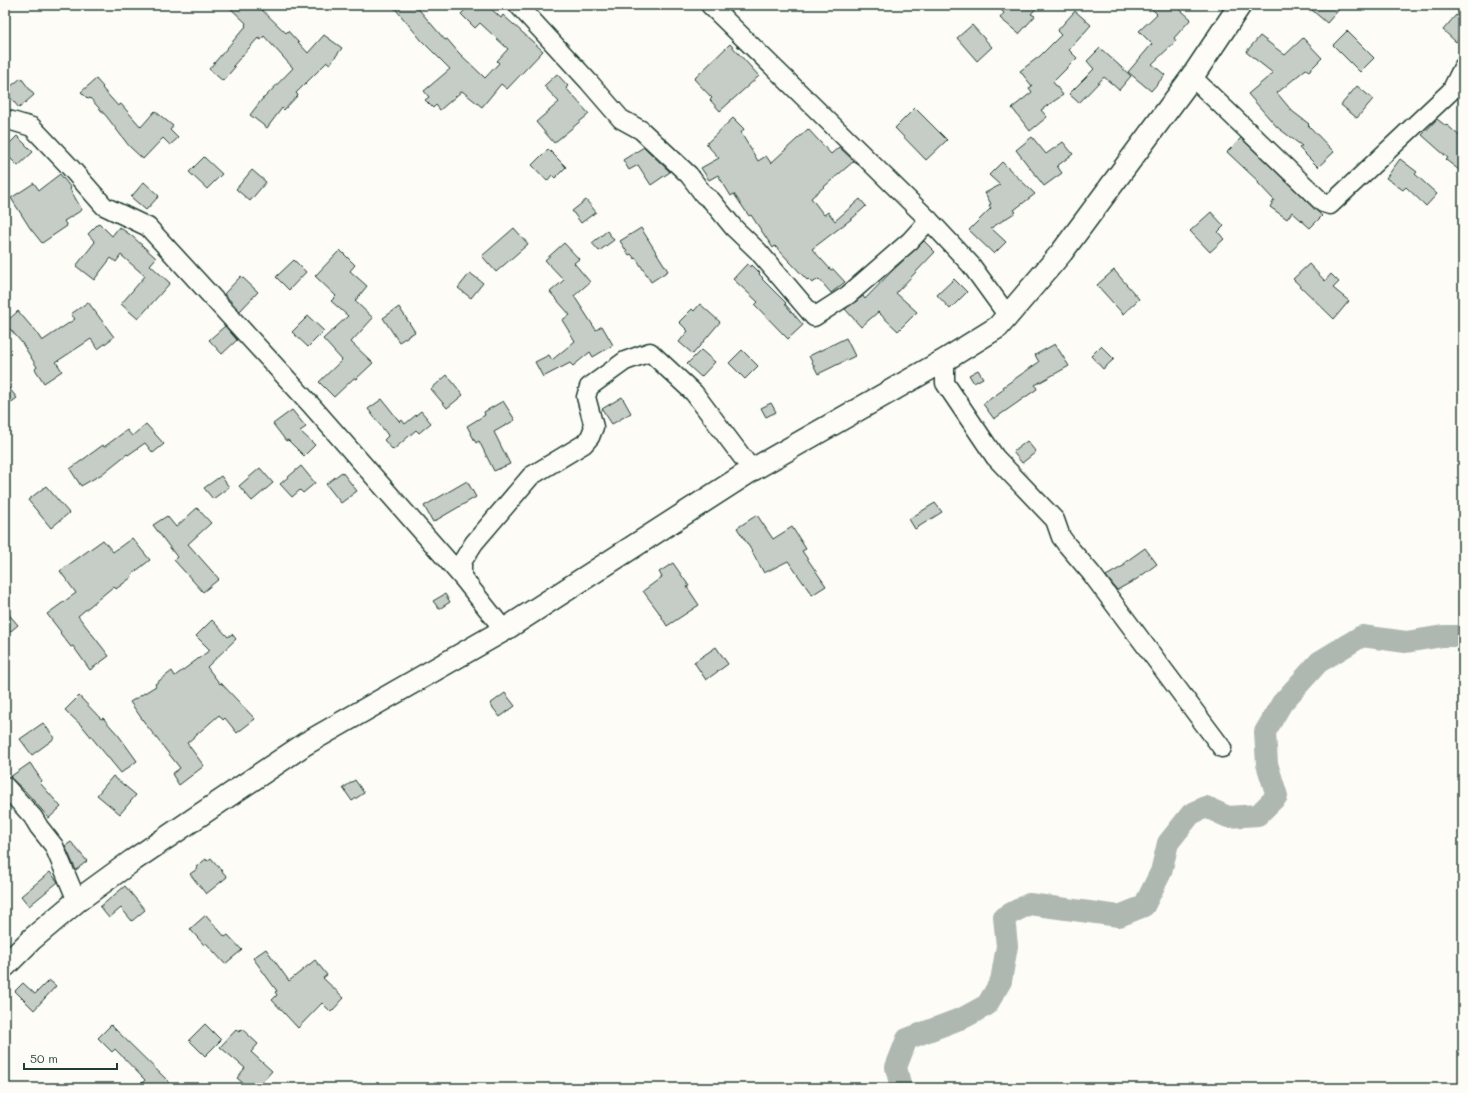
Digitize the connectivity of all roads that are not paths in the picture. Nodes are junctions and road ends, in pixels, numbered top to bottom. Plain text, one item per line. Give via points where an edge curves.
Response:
1 (518, 5) edge
2 (710, 5) edge
3 (1240, 5) edge
4 (1463, 67) edge
5 (1192, 77) junction
6 (5, 119) edge
7 (929, 220) junction
8 (1008, 316) junction
9 (945, 360) junction
10 (752, 470) junction
11 (462, 577) junction
12 (504, 630) junction
13 (1222, 748) dead end
14 (5, 786) edge
15 (77, 901) junction
16 (5, 966) edge

1 - 7 street via 621,120 641,130 689,175 814,317 848,295 910,241
2 - 7 street
3 - 5 main road
4 - 5 street via 1451,91 1330,206 1323,203
5 - 8 main road via 1062,252
6 - 11 street via 32,127 104,206 148,227 311,405
7 - 8 street via 971,265
8 - 9 main road via 998,327
9 - 10 main road
9 - 13 street via 945,383 995,457 1055,520 1061,537 1091,573
10 - 11 street via 694,393 650,352 625,361 589,386 586,397 594,428 590,437 584,444 531,476 474,543 462,562
10 - 12 main road
11 - 12 street
12 - 15 main road via 305,744
14 - 15 street via 33,817 54,846
15 - 16 main road

